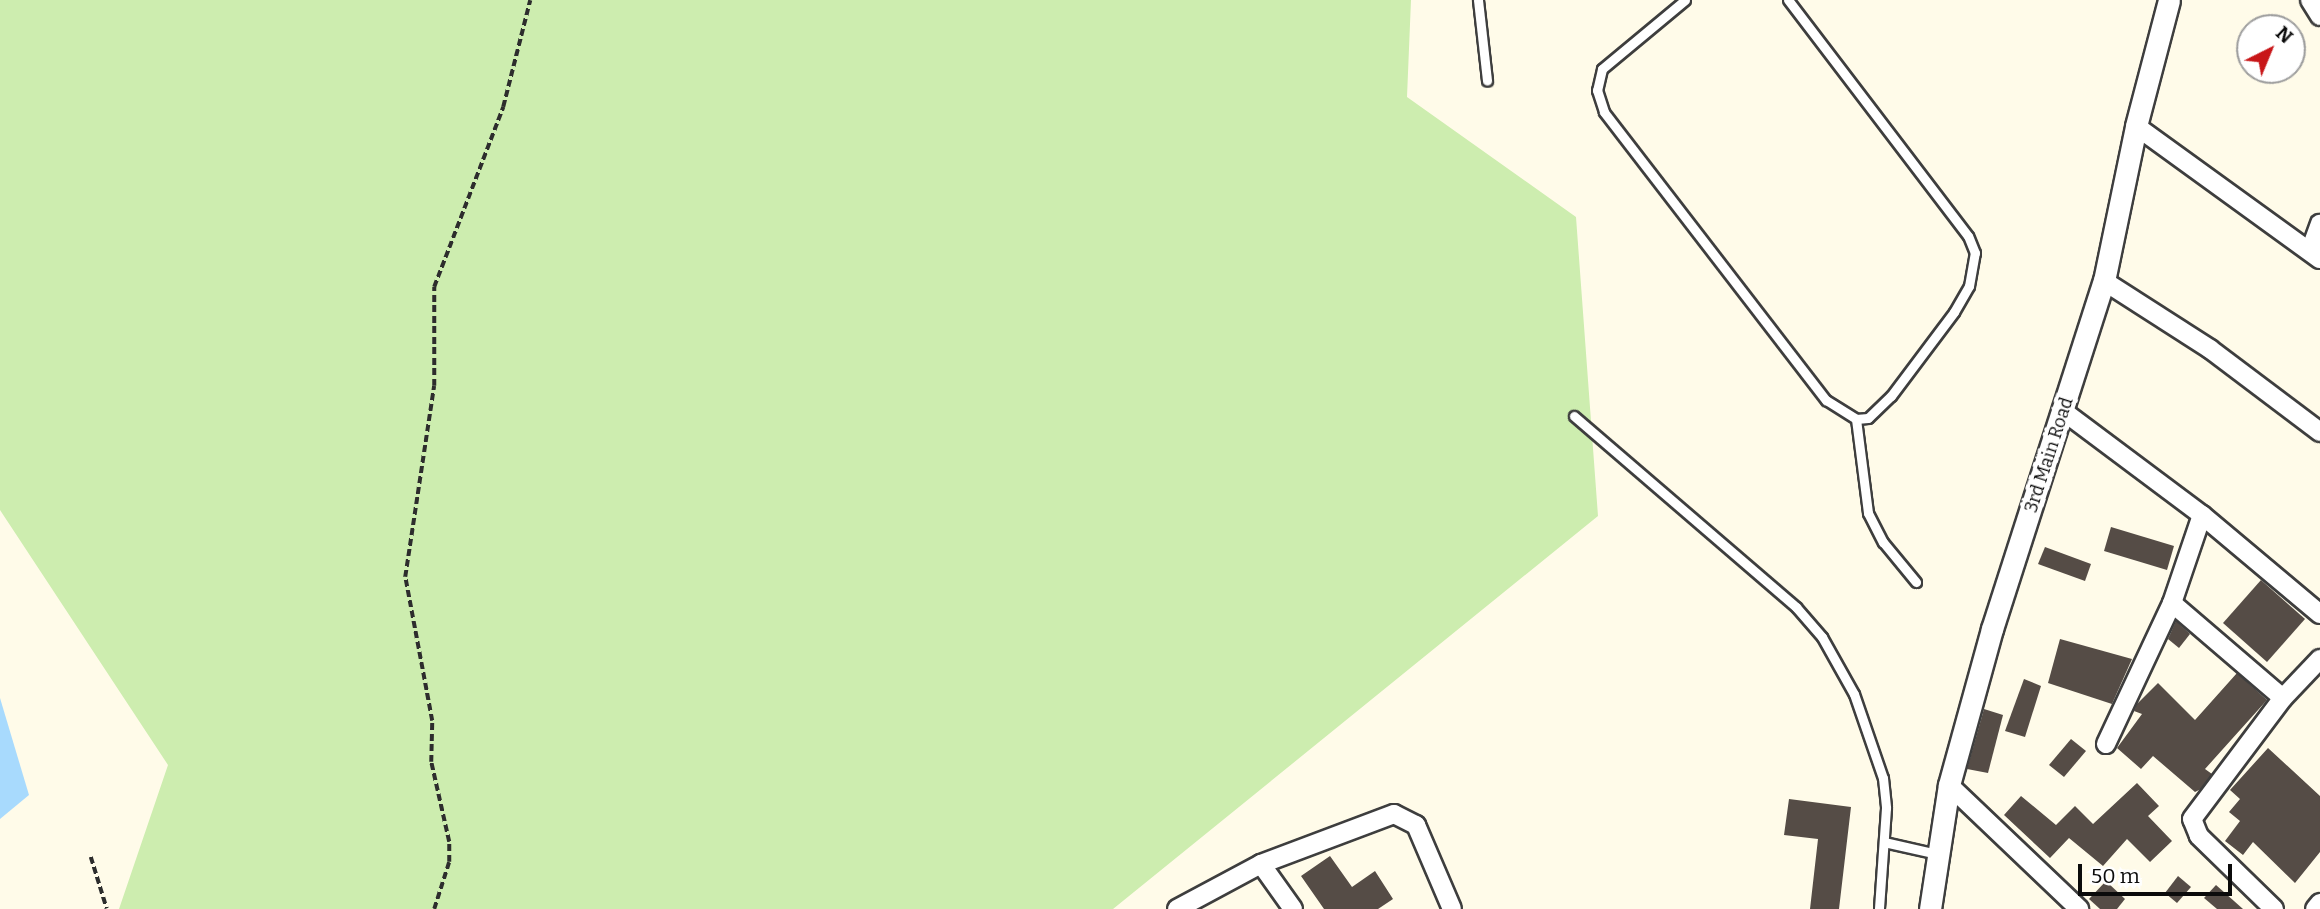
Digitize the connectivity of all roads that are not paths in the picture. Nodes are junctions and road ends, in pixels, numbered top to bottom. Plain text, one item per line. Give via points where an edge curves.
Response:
1 (1478, 0) edge
2 (1685, 0) edge
3 (1788, 0) edge
4 (2169, 0) edge
5 (2310, 0) edge
6 (2320, 16) edge
7 (1487, 80) dead end
8 (2136, 126) junction
9 (2320, 224) edge
10 (2315, 255) edge
11 (2104, 281) junction
12 (2063, 411) junction
13 (1574, 416) dead end
14 (1856, 419) junction
15 (2320, 432) edge
16 (2202, 515) junction
17 (1916, 582) dead end
18 (2172, 603) junction
19 (2320, 614) edge
20 (2320, 659) edge
21 (2283, 698) junction
22 (2106, 744) dead end
23 (1949, 785) junction
24 (1884, 842) junction
25 (1938, 854) junction
26 (1261, 864) junction
27 (2320, 903) edge
28 (1177, 909) edge
29 (1293, 909) edge
30 (1452, 909) edge
31 (1879, 909) edge
32 (1930, 909) edge
33 (2079, 909) edge
34 (2274, 909) edge
35 (2315, 909) edge

1 - 7 lane
2 - 14 lane via 1602,69 1597,90 1604,112 1826,400
3 - 14 lane via 1968,236 1975,253 1969,286 1954,312 1877,412
4 - 8 street, 3rd Main Road
5 - 6 street
8 - 10 street
8 - 11 street, 3rd Main Road
9 - 10 street
11 - 12 street, 3rd Main Road
11 - 15 street via 2210,349
12 - 16 street
12 - 23 street, 3rd Main Road via 1992,629
13 - 24 lane via 1796,607 1822,636 1854,694 1883,778
14 - 17 lane via 1868,513 1883,542
16 - 18 street
16 - 19 street
18 - 21 street
18 - 22 street
20 - 21 street
21 - 34 street via 2192,819 2199,836
23 - 25 street, 3rd Main Road
23 - 33 street
24 - 25 lane
24 - 31 lane
25 - 32 street, 3rd Main Road
26 - 28 street
26 - 29 street
26 - 30 street via 1385,816 1403,815 1422,836
27 - 35 street

